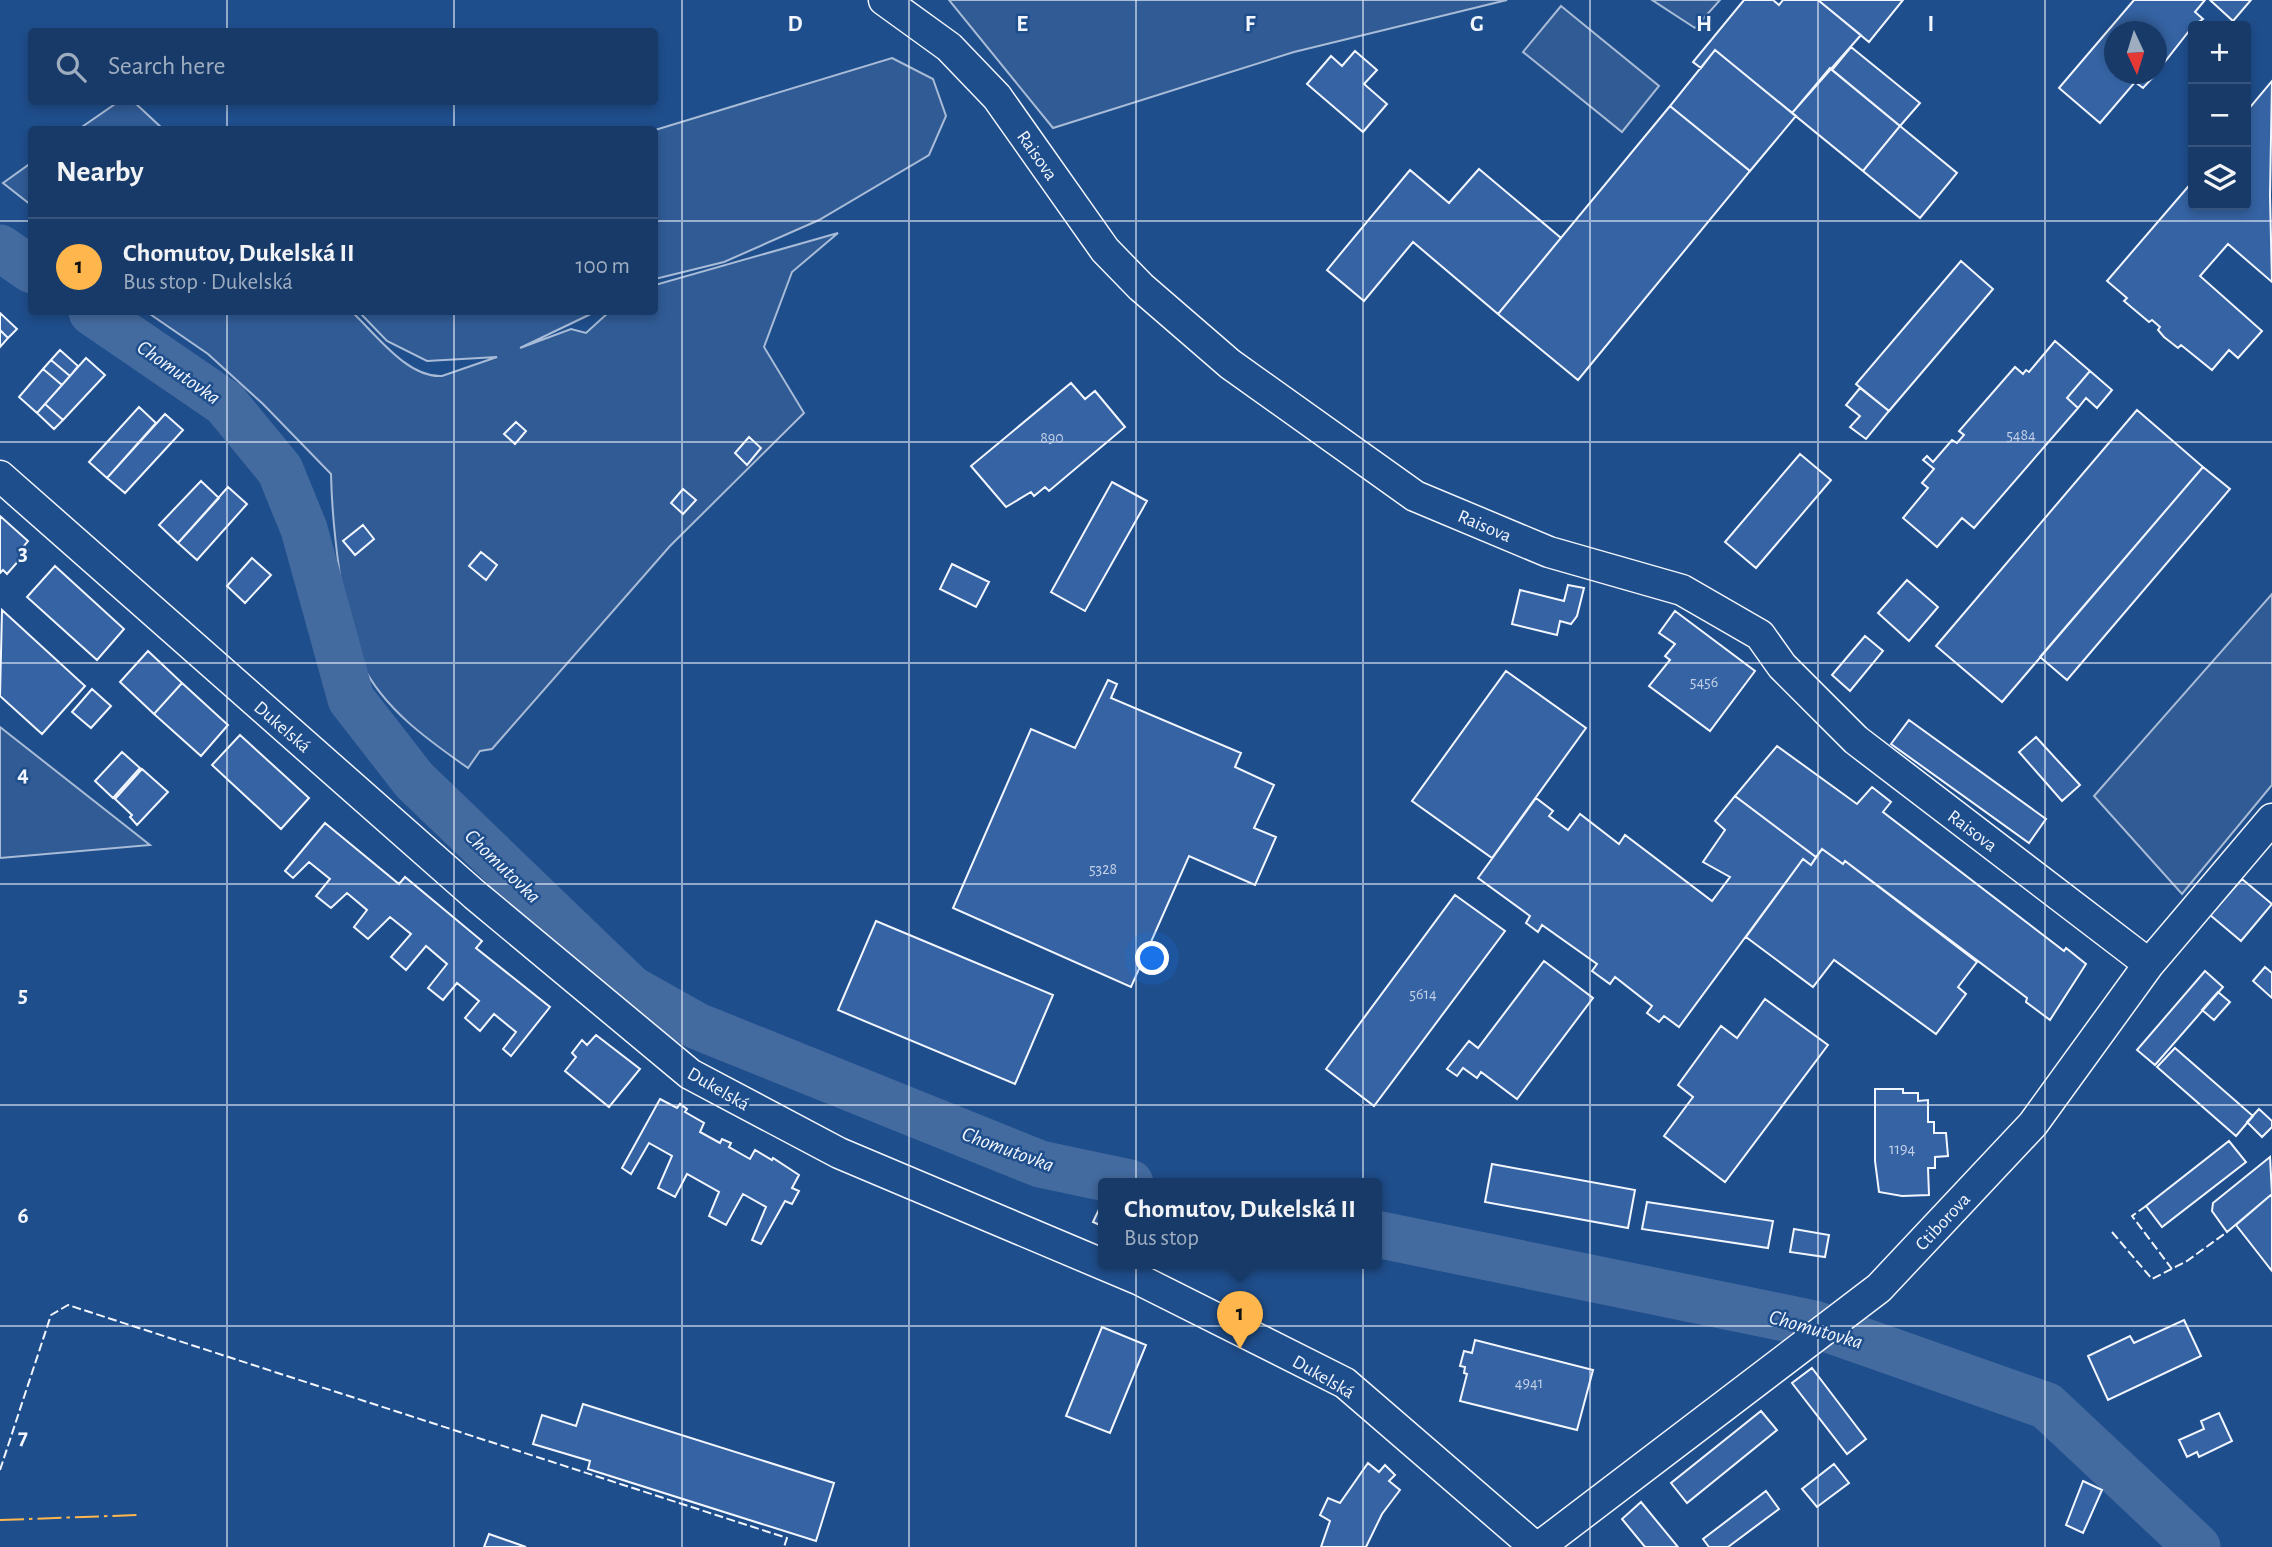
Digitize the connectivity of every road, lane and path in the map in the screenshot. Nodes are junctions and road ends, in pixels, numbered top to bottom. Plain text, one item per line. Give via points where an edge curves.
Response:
1 (884, 0) edge
2 (0, 476) edge
3 (2272, 819) edge
4 (2148, 964) junction
5 (1098, 1262) edge
6 (1114, 1269) edge
7 (1537, 1547) edge

1 - 4 street, Raisova via 949,47 997,97 1105,250 1230,364 1415,496 1549,552 1682,590 1760,635 1782,666 1856,740
2 - 5 street, Dukelská via 475,895 690,1074 839,1153
3 - 4 street, Ctiborova
4 - 7 street, Ctiborova via 2033,1124 1879,1288
6 - 7 street, Dukelská via 1345,1383

